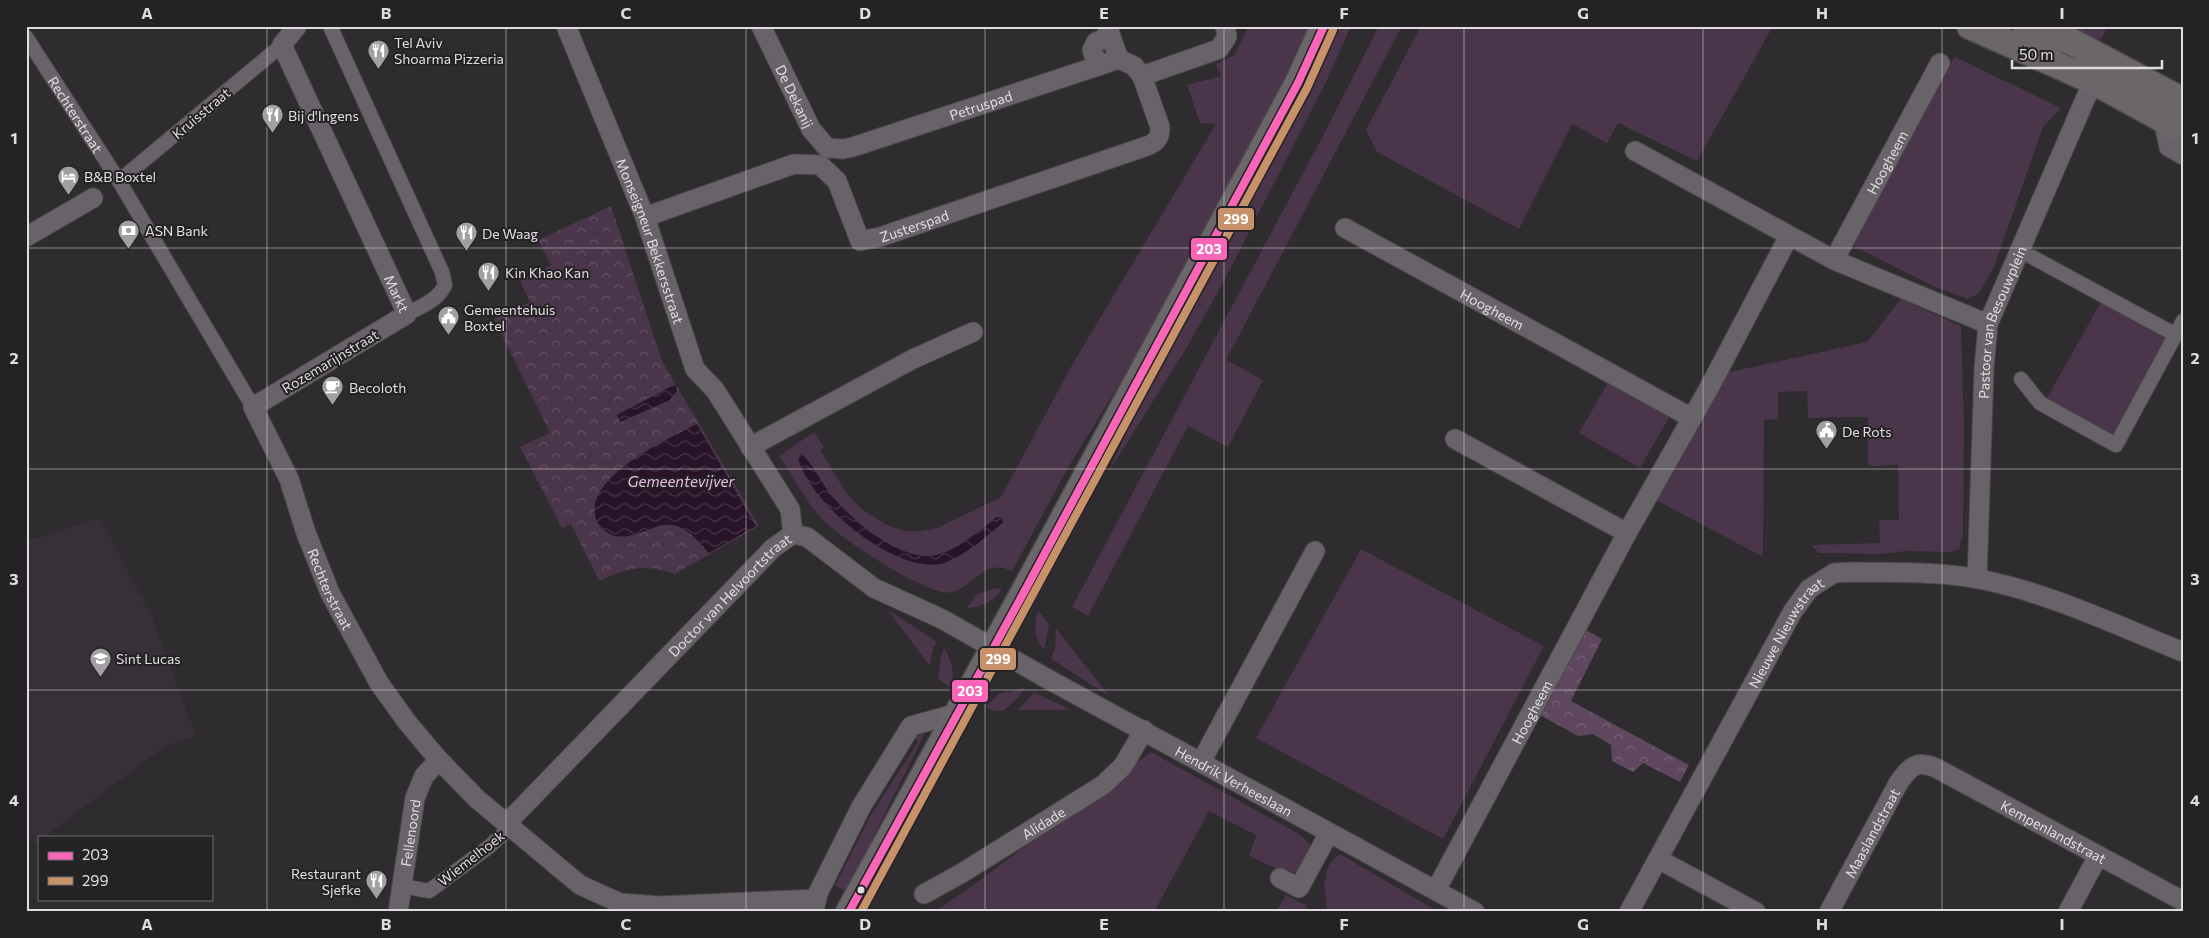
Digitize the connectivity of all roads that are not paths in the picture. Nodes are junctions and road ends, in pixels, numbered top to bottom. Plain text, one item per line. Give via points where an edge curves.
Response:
1 (297, 26) edge
2 (330, 26) edge
3 (566, 26) edge
4 (761, 26) edge
5 (1225, 26) edge
6 (1324, 26) edge
7 (1970, 26) edge
8 (2026, 26) edge
9 (1109, 31) edge
10 (26, 37) edge
11 (282, 45) junction
12 (1119, 59) junction
13 (1940, 63) dead end
14 (1098, 66) junction
15 (1142, 76) junction
16 (2092, 81) junction
17 (2183, 101) edge
18 (2173, 125) edge
19 (843, 149) joint
20 (1635, 151) dead end
21 (2183, 154) edge
22 (119, 181) junction
23 (93, 198) dead end
24 (645, 216) junction
25 (1345, 228) dead end
26 (1789, 236) junction
27 (26, 237) edge
28 (2032, 257) dead end
29 (1834, 260) junction
30 (407, 314) junction
31 (2183, 321) edge
32 (1988, 324) junction
33 (973, 332) dead end
34 (2176, 335) junction
35 (2020, 379) dead end
36 (253, 407) junction
37 (1692, 418) junction
38 (1454, 439) dead end
39 (750, 447) junction
40 (1627, 532) junction
41 (793, 534) junction
42 (1315, 552) dead end
43 (1977, 579) junction
44 (992, 648) junction
45 (2183, 652) edge
46 (958, 713) junction
47 (1144, 730) junction
48 (439, 760) junction
49 (1201, 762) junction
50 (1924, 763) joint
51 (509, 825) junction
52 (1329, 833) junction
53 (2098, 856) junction
54 (1658, 859) junction
55 (1280, 878) dead end
56 (402, 886) junction
57 (1436, 890) junction
58 (924, 894) dead end
59 (2183, 901) edge
60 (815, 906) edge
61 (398, 912) edge
62 (849, 912) edge
63 (1475, 912) edge
64 (1629, 912) edge
65 (1756, 912) edge
66 (1829, 912) edge
67 (2068, 912) edge

1 - 11 street
2 - 30 street, Markt via 446,285 435,299
3 - 24 street, Monseigneur Bekkersstraat
4 - 19 street, De Dekanij via 811,129 827,148
5 - 15 street via 1227,38 1219,48
6 - 44 main road via 1298,83
7 - 16 main road
8 - 17 main road via 2072,42
9 - 12 street
9 - 14 street via 1092,50
10 - 22 street, Rechterstraat
11 - 22 street, Kruisstraat
11 - 30 street, Markt
12 - 14 street, Petruspad
12 - 15 street via 1134,66
13 - 29 street, Hoogheem
14 - 19 street, Petruspad
15 - 24 street, Zusterspad via 1160,127 1156,142 880,237 860,241 837,181 820,165 794,164
16 - 18 main road
16 - 32 street, Pastoor van Besouwplein
18 - 21 street via 2169,147
20 - 26 street
22 - 36 street, Rechterstraat
23 - 27 street
24 - 39 street, Monseigneur Bekkersstraat via 695,369 715,390
25 - 37 street, Hoogheem
26 - 29 street
26 - 37 street, Hoogheem
28 - 34 street, Pastoor van Besouwplein
29 - 32 street
30 - 36 street, Rozemarijnstraat
31 - 34 street
32 - 43 street, Pastoor van Besouwplein
33 - 39 street via 912,359
34 - 35 street via 2116,446 2040,403
36 - 48 street, Rechterstraat via 288,479 330,593 379,683
37 - 40 street, Hoogheem
38 - 40 street
39 - 41 street, Monseigneur Bekkersstraat via 790,509
40 - 57 street, Hoogheem
41 - 44 street, Doctor van Helvoortstraat via 806,537 874,588 942,619
41 - 51 street, Doctor van Helvoortstraat via 773,548 618,707
42 - 49 street
43 - 45 street, Nieuwe Nieuwstraat via 2053,599
43 - 54 street, Nieuwe Nieuwstraat via 1834,573 1809,589 1793,611
44 - 46 main road
44 - 47 street, Hendrik Verheeslaan
46 - 60 street via 911,726 861,807
46 - 62 main road
47 - 49 street, Hendrik Verheeslaan
47 - 58 street, Alidade via 1123,766 1102,785
48 - 51 street, Rechterstraat via 477,799
48 - 56 street, Fellenoord via 424,776 415,798
49 - 52 street, Hendrik Verheeslaan
50 - 53 street, Kempenlandstraat
50 - 66 street, Maaslandstraat via 1910,767 1899,782
51 - 56 street, Wiemelhoek via 490,846 429,891
51 - 60 street, Rechterstraat via 580,885 620,903
52 - 55 street via 1299,888
52 - 57 street, Hendrik Verheeslaan
53 - 59 street, Kempenlandstraat
53 - 67 street
54 - 64 street, Nieuwe Nieuwstraat
54 - 65 street
56 - 61 street, Fellenoord
57 - 63 street, Hendrik Verheeslaan

